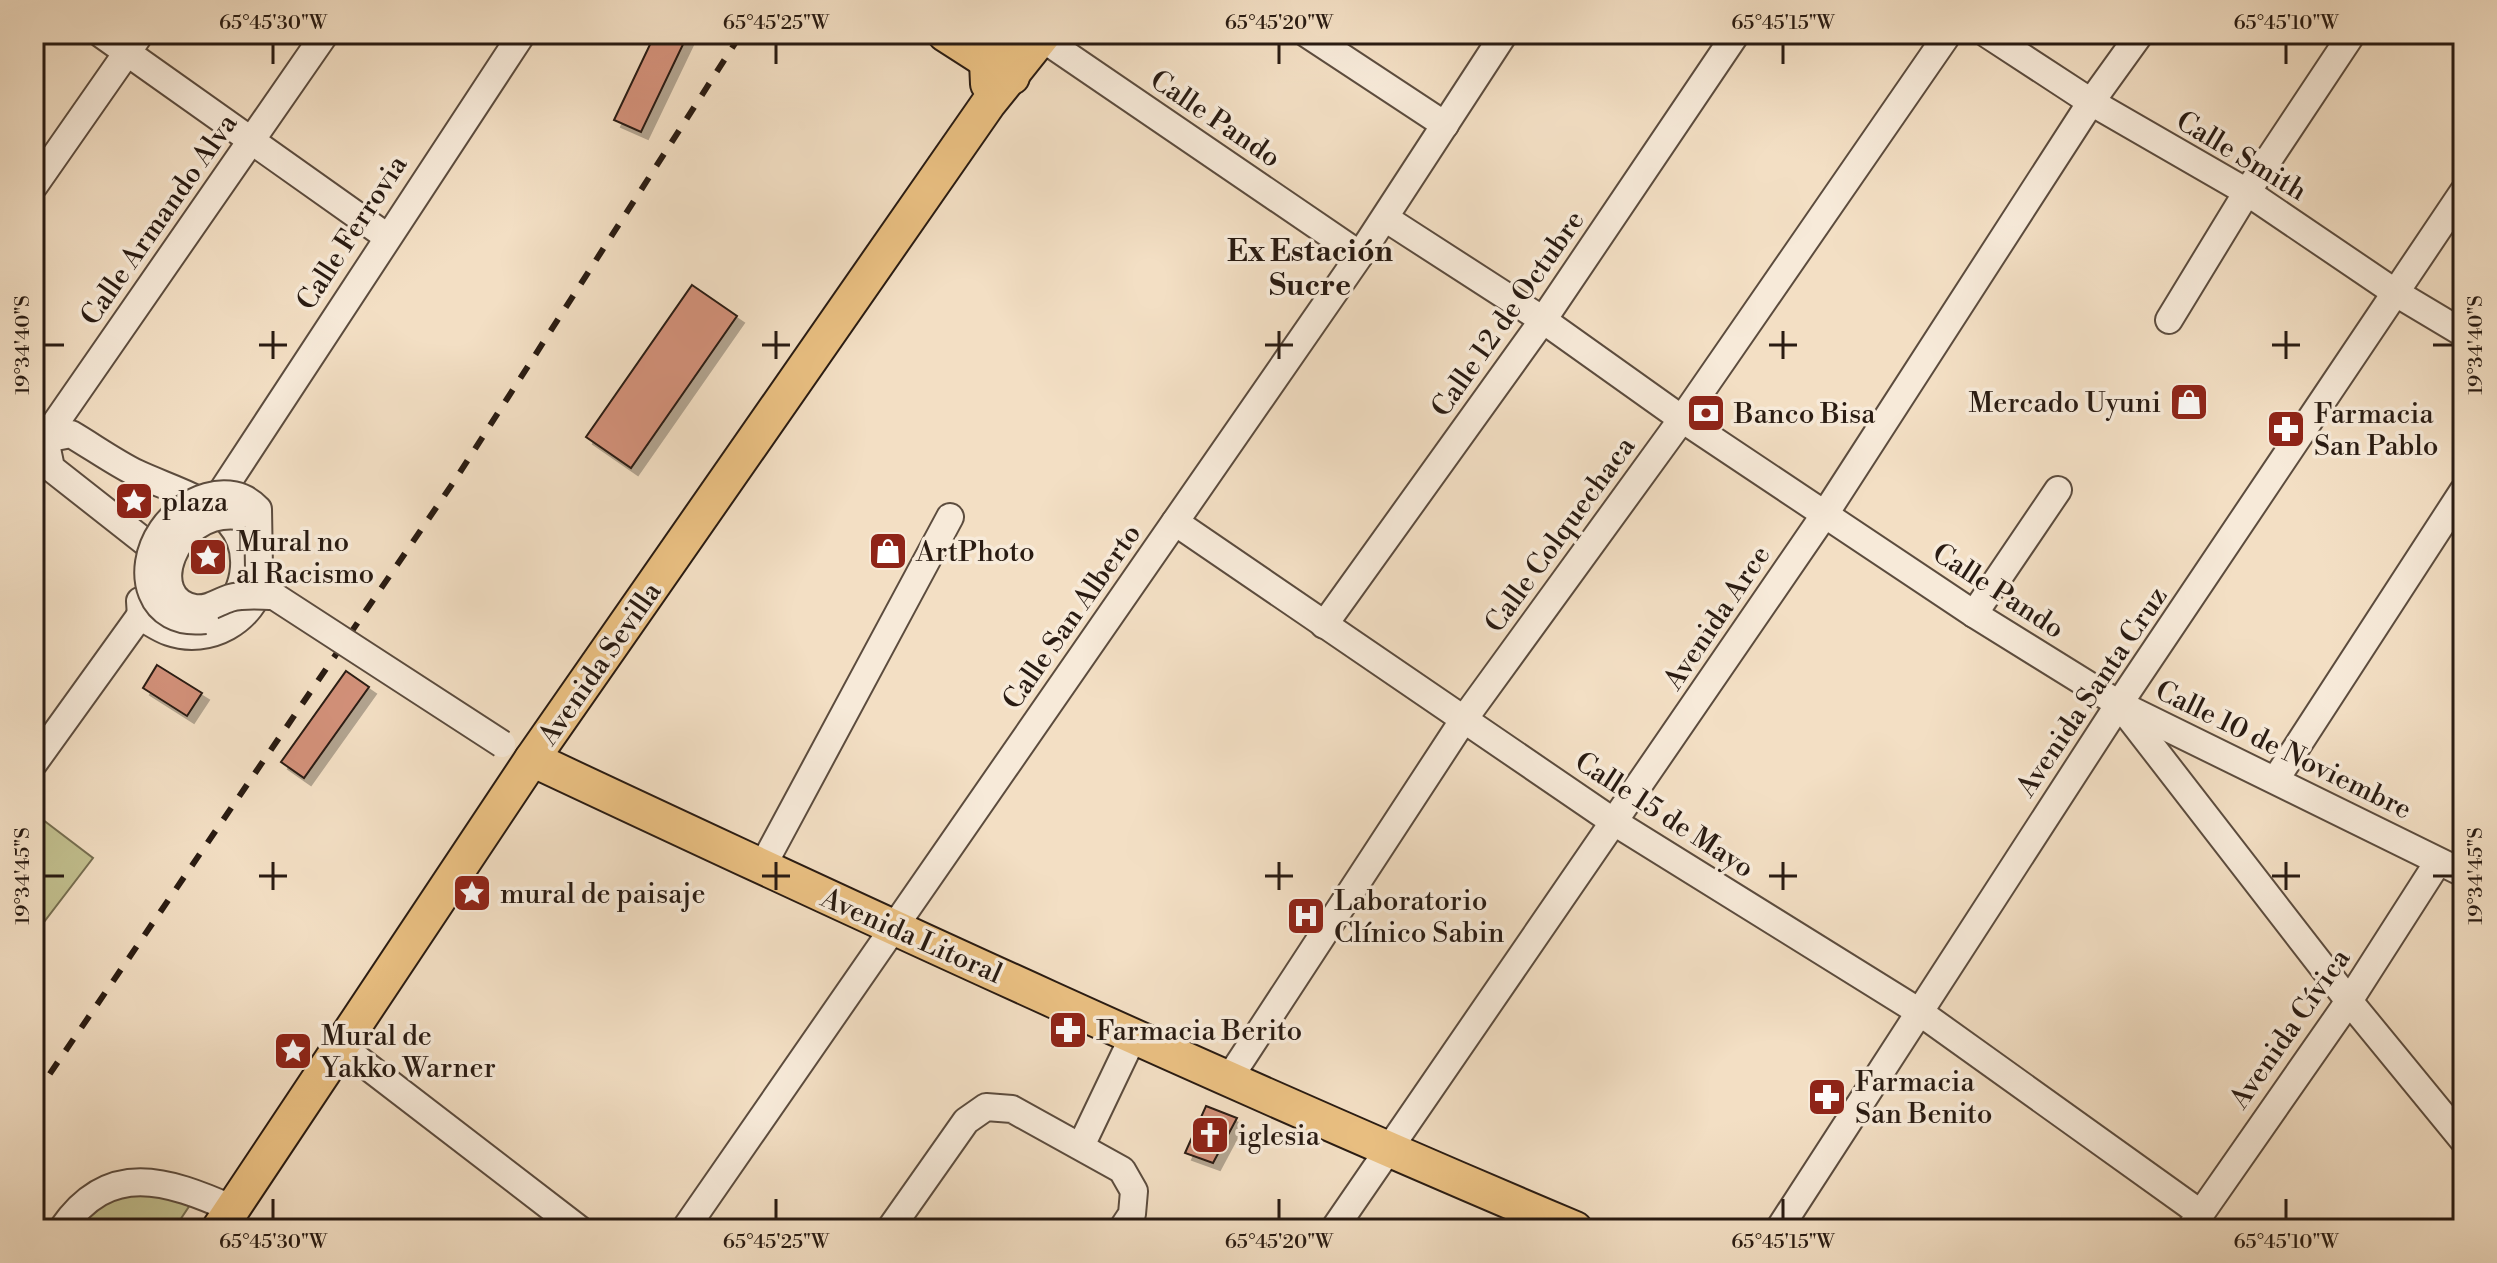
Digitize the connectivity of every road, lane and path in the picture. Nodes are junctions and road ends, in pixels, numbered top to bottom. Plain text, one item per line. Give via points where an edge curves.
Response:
1 (101, 34) edge
2 (325, 34) edge
3 (522, 34) edge
4 (945, 34) edge
5 (1006, 34) edge
6 (1307, 34) edge
7 (1504, 34) edge
8 (1736, 34) edge
9 (1948, 34) edge
10 (1987, 34) edge
11 (2140, 34) edge
12 (2352, 34) edge
13 (1041, 35) edge
14 (134, 43) edge
15 (999, 70) junction
16 (2091, 102) junction
17 (1445, 125) junction
18 (250, 142) junction
19 (34, 186) edge
20 (2247, 192) junction
21 (2463, 192) edge
22 (1385, 218) junction
23 (386, 236) junction
24 (1360, 255) junction
25 (2396, 293) junction
26 (1543, 320) junction
27 (2169, 320) dead end
28 (2463, 333) edge
29 (1682, 419) junction
30 (38, 442) edge
31 (2058, 490) dead end
32 (2463, 491) edge
33 (200, 503) junction
34 (1825, 514) junction
35 (950, 517) dead end
36 (1175, 522) junction
37 (154, 549) junction
38 (274, 596) junction
39 (1974, 614) junction
40 (141, 617) junction
41 (1324, 625) junction
42 (2119, 704) junction
43 (1464, 719) junction
44 (532, 759) junction
45 (34, 763) edge
46 (2276, 779) junction
47 (1614, 822) junction
48 (2438, 862) junction
49 (762, 867) junction
50 (2463, 873) edge
51 (895, 928) junction
52 (2349, 1001) junction
53 (1918, 1011) junction
54 (1134, 1035) junction
55 (341, 1046) junction
56 (1230, 1077) junction
57 (2463, 1140) edge
58 (1081, 1146) junction
59 (1387, 1150) junction
60 (226, 1219) edge
61 (2195, 1221) edge
62 (62, 1229) edge
63 (579, 1229) edge
64 (685, 1229) edge
65 (890, 1229) edge
66 (1122, 1229) edge
67 (1334, 1229) edge
68 (1575, 1229) edge
69 (1779, 1229) edge

1 - 14 street
2 - 18 street, Calle Armando Alva
3 - 23 street, Calle Ferrovia
4 - 15 main road
5 - 15 main road, Avenida Sevilla
6 - 17 street
7 - 17 street, Calle San Alberto
8 - 26 street, Calle 12 de Octubre
9 - 29 street, Calle Colquechaca
10 - 16 street, Calle Smith
11 - 16 street, Avenida Arce
12 - 20 street
13 - 15 main road, Avenida Sevilla
13 - 24 street, Calle Pando
14 - 18 street
14 - 19 street
15 - 44 main road, Avenida Sevilla via 988,104
16 - 20 street, Calle Smith
16 - 34 street, Avenida Arce
17 - 22 street, Calle San Alberto
18 - 23 street
18 - 30 street, Calle Armando Alva
20 - 25 street, Calle Smith
20 - 27 street
21 - 25 street, Avenida Santa Cruz
22 - 24 street, Calle San Alberto
22 - 26 street, Calle Pando
23 - 33 street, Calle Ferrovia via 227,481
24 - 36 street, Calle San Alberto
25 - 28 street, Calle Smith
25 - 42 street, Avenida Santa Cruz
26 - 29 street, Calle Pando
26 - 41 street, Calle 12 de Octubre
29 - 34 street, Calle Pando
29 - 43 street, Calle Colquechaca
30 - 33 street via 71,434
30 - 37 street via 51,468
31 - 39 street
32 - 46 street
33 - 37 street
33 - 38 street, bridge via 236,533 245,562 242,586 225,610 205,620 188,622 167,614 155,602 150,559 162,530 193,503 213,494 235,493 258,509 259,569
33 - 40 street
34 - 39 street, Calle Pando
34 - 47 street, Avenida Arce
35 - 49 street
36 - 41 street, Calle 15 de Mayo
36 - 51 street, Calle San Alberto
37 - 40 street via 138,578
38 - 40 street, bridge via 232,597 191,608 171,590 167,575 172,555 185,535 202,519 224,514 258,525 264,540 263,584 251,605 232,625 211,636 169,632
38 - 44 street, Avenida Litoral, bridge
39 - 42 street, Calle Pando
40 - 45 street
41 - 43 street, Calle 15 de Mayo
42 - 46 street, Calle 10 de Noviembre
42 - 52 street, Calle Pando
42 - 53 street, Avenida Santa Cruz
43 - 47 street, Calle 15 de Mayo
43 - 56 street, Calle Colquechaca
44 - 49 main road, Avenida Litoral
44 - 55 main road, Avenida Sevilla
46 - 48 street, Calle 10 de Noviembre
47 - 53 street, Calle 15 de Mayo
47 - 59 street, Avenida Arce
48 - 50 street, Calle 10 de Noviembre
48 - 52 street, Avenida Cívica
49 - 51 main road, Avenida Litoral
51 - 54 main road, Avenida Litoral
51 - 64 street, Calle San Alberto
52 - 57 street, Calle Pando
52 - 61 street, Avenida Cívica
53 - 61 street, Calle 15 de Mayo
53 - 69 street, Avenida Santa Cruz
54 - 56 main road, Avenida Litoral
54 - 58 street
55 - 60 main road, Avenida Sevilla
55 - 63 street
56 - 59 main road, Avenida Litoral
58 - 65 street via 1012,1109 986,1107 966,1121
58 - 66 street via 1122,1170 1134,1191 1132,1214
59 - 67 street, Avenida Arce
59 - 68 main road, Avenida Litoral
60 - 62 street via 198,1194 150,1181 104,1187

